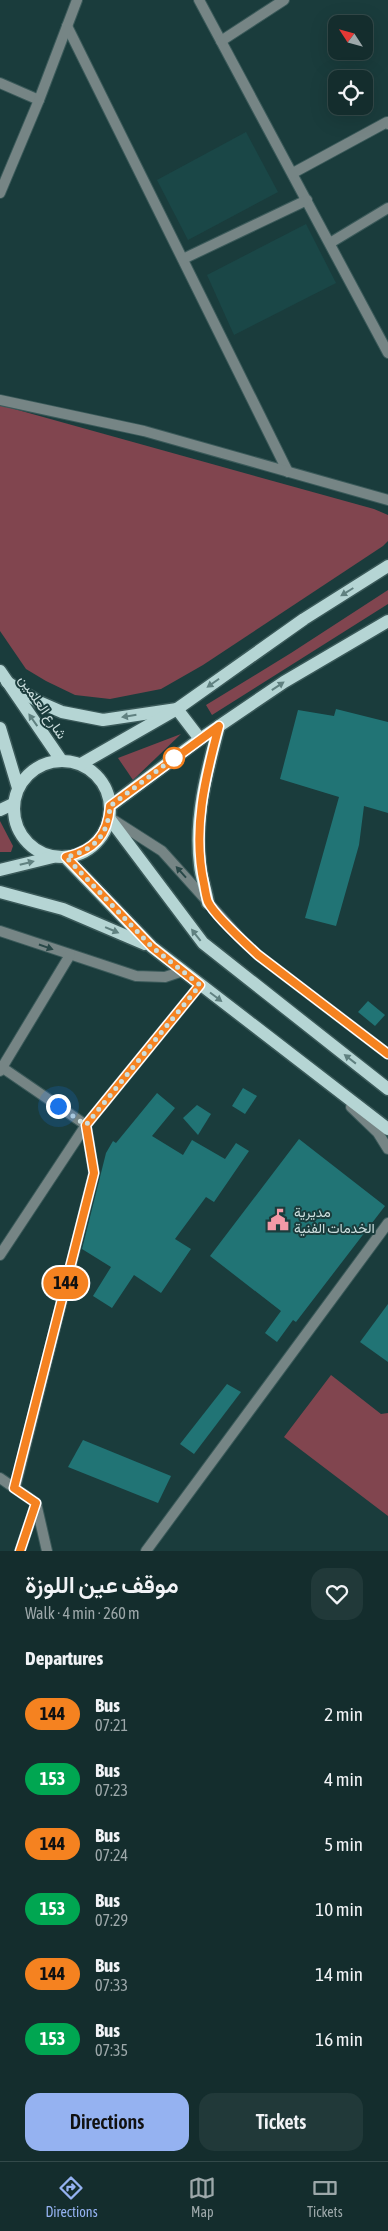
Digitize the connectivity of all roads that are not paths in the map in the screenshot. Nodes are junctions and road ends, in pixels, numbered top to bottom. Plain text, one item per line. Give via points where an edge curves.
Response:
1 (77, 0) edge
2 (198, 0) edge
3 (284, 0) edge
4 (67, 26) junction
5 (221, 41) junction
6 (0, 83) edge
7 (39, 100) junction
8 (388, 124) edge
9 (293, 173) junction
10 (0, 193) edge
11 (307, 200) junction
12 (388, 208) edge
13 (330, 243) junction
14 (183, 259) junction
15 (388, 353) edge
16 (0, 400) edge
17 (288, 472) junction
18 (388, 500) edge
19 (388, 566) edge
20 (388, 621) edge
21 (4, 677) edge
22 (177, 709) junction
23 (219, 726) junction
24 (0, 728) edge
25 (200, 739) junction
26 (61, 760) junction
27 (81, 764) junction
28 (18, 788) junction
29 (13, 804) junction
30 (0, 810) edge
31 (110, 812) junction
32 (60, 857) junction
33 (0, 870) edge
34 (0, 892) edge
35 (208, 903) junction
36 (0, 931) edge
37 (152, 947) junction
38 (70, 955) junction
39 (183, 971) junction
40 (200, 985) junction
41 (388, 1054) edge
42 (1, 1068) edge
43 (318, 1075) junction
44 (388, 1089) edge
45 (86, 1125) junction
46 (388, 1129) edge
47 (388, 1149) edge
48 (388, 1223) edge
49 (0, 1255) edge
50 (0, 1478) edge
51 (14, 1488) junction
52 (36, 1503) junction
53 (20, 1551) edge
54 (47, 1551) edge
55 (146, 1551) edge

1 - 4 street
2 - 5 street
3 - 5 street
4 - 7 street
4 - 14 street
5 - 9 street
6 - 7 street
7 - 10 street
8 - 9 street via 386,122
9 - 11 street
11 - 13 street
11 - 14 street
12 - 13 street
13 - 15 street
14 - 17 street
16 - 17 street via 144,431
17 - 18 street
19 -> 22 main road via 304,618
23 -> 20 main road via 284,682
22 -> 21 main road via 103,720 62,712 39,702
26 -> 21 main road, شارع العلمين
22 - 25 main road
22 - 27 main road
23 - 25 main road
23 - 35 main road via 198,825 200,864
24 - 28 main road
25 - 31 main road
26 - 27 main road
26 - 28 main road via 36,768
27 - 31 main road via 101,781
28 - 29 main road
29 - 30 main road
29 - 32 main road via 19,832 28,844 40,852
31 - 32 main road via 104,832 94,845 81,853
35 -> 31 street via 162,851
44 -> 31 main road via 203,943
33 -> 32 main road
32 - 37 main road
34 -> 37 main road via 63,909
35 - 41 street via 258,955
36 -> 38 street
37 - 39 main road
38 - 39 street via 136,976 165,977
38 - 42 street
39 - 40 main road
40 -> 43 main road
40 - 45 street
42 - 45 street
43 - 46 main road
43 - 47 street via 378,1133
45 - 49 street
45 - 51 street via 94,1173
48 - 55 street
50 - 51 street
51 - 52 street
52 - 53 street
52 - 54 street

